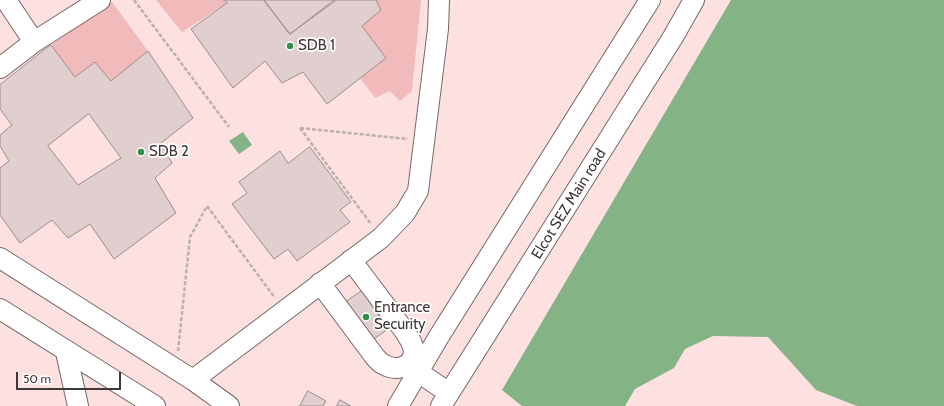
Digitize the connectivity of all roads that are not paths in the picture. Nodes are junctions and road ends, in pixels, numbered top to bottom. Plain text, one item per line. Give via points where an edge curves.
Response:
1 (6, 0) edge
2 (100, 0) edge
3 (439, 0) edge
4 (650, 0) edge
5 (694, 0) edge
6 (34, 42) junction
7 (0, 68) edge
8 (0, 258) edge
9 (352, 260) junction
10 (320, 283) junction
11 (0, 308) edge
12 (66, 352) junction
13 (413, 369) junction
14 (193, 380) junction
15 (445, 400) edge
16 (78, 406) edge
17 (155, 406) edge
18 (229, 406) edge
19 (398, 406) edge

1 - 6 street
2 - 6 street
3 - 9 street via 426,141 418,191 405,213 381,238
4 - 13 street
5 - 15 street, Elcot SEZ Main road
6 - 7 street
8 - 14 street
9 - 10 street
9 - 13 street via 406,333 413,346
10 - 13 street via 375,357 385,366
10 - 14 street
11 - 12 street
12 - 16 street
12 - 17 street
13 - 15 street
13 - 19 street
14 - 18 street

